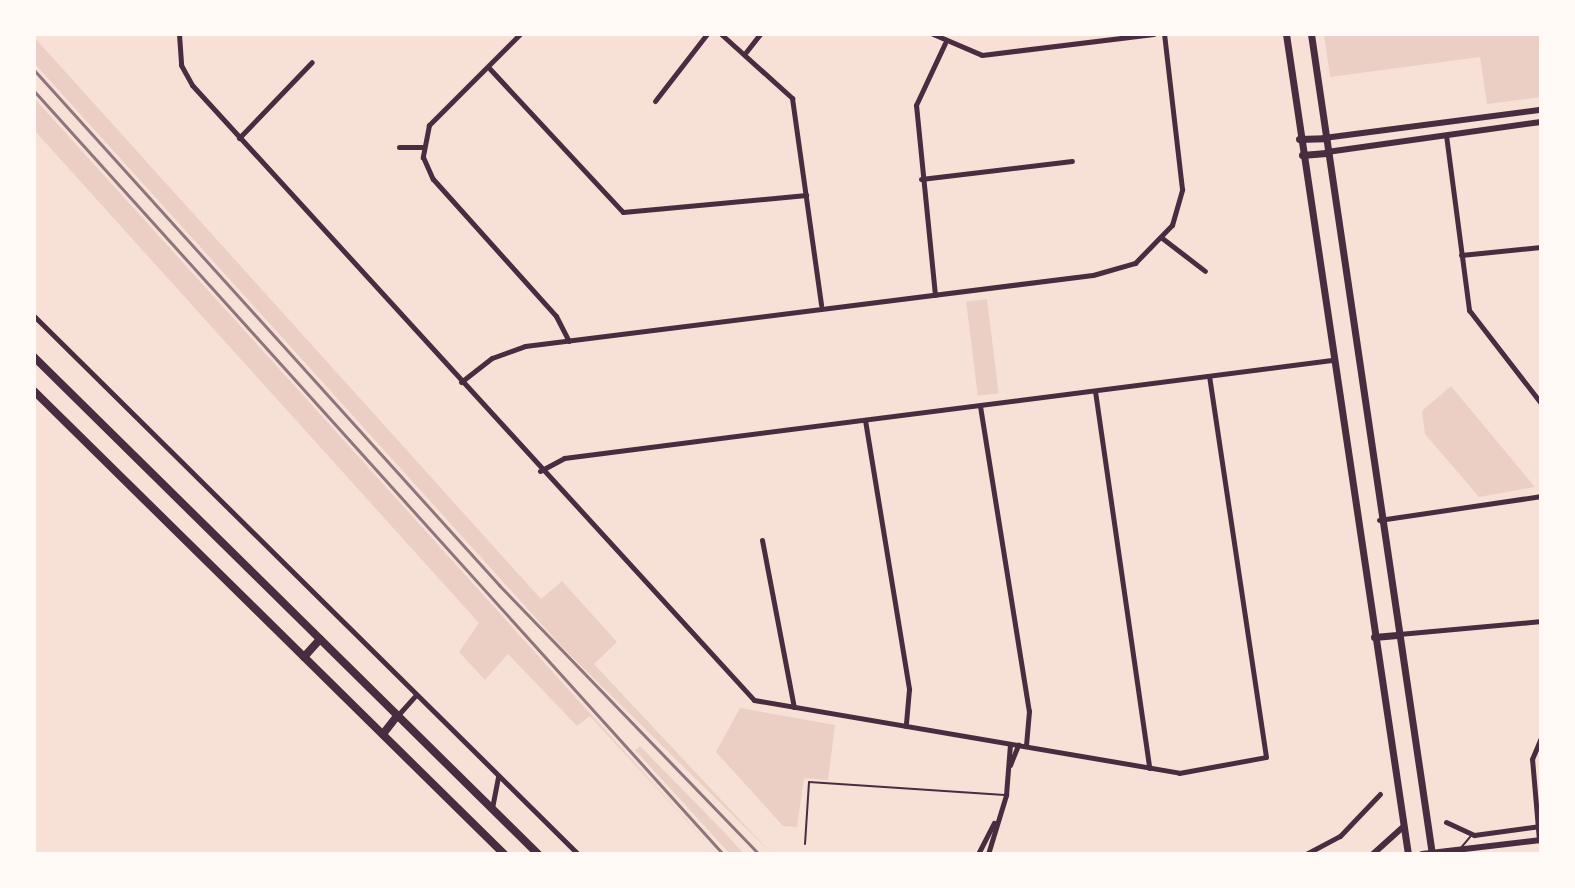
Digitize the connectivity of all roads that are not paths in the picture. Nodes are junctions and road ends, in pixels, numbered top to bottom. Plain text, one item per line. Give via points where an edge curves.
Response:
1 (179, 34) edge
2 (520, 34) edge
3 (707, 34) edge
4 (721, 34) edge
5 (760, 34) edge
6 (933, 34) edge
7 (1154, 34) edge
8 (1164, 34) edge
9 (1286, 34) edge
10 (1311, 34) edge
11 (1098, 37) edge
12 (945, 43) junction
13 (745, 52) junction
14 (312, 62) dead end
15 (490, 69) junction
16 (655, 101) dead end
17 (1541, 110) edge
18 (1541, 122) edge
19 (1445, 124) junction
20 (1446, 135) junction
21 (239, 138) junction
22 (1324, 138) junction
23 (1299, 139) junction
24 (399, 147) dead end
25 (422, 147) junction
26 (1326, 153) junction
27 (1302, 155) junction
28 (1072, 161) dead end
29 (921, 179) junction
30 (806, 195) junction
31 (1162, 238) junction
32 (1541, 247) edge
33 (1461, 255) junction
34 (1205, 271) dead end
35 (935, 295) junction
36 (821, 305) junction
37 (34, 316) edge
38 (41, 322) junction
39 (34, 330) edge
40 (569, 341) junction
41 (34, 357) edge
42 (1332, 360) junction
43 (1209, 377) junction
44 (461, 382) junction
45 (34, 391) edge
46 (1095, 391) junction
47 (1541, 403) edge
48 (980, 406) junction
49 (865, 420) junction
50 (540, 471) junction
51 (1541, 496) edge
52 (1379, 520) junction
53 (762, 540) dead end
54 (1541, 621) edge
55 (1397, 635) junction
56 (1374, 637) junction
57 (320, 639) junction
58 (304, 657) junction
59 (416, 695) junction
60 (794, 707) junction
61 (397, 716) junction
62 (906, 726) junction
63 (383, 734) junction
64 (1541, 738) edge
65 (1010, 744) junction
66 (1018, 745) junction
67 (1026, 746) junction
68 (1010, 766) junction
69 (1149, 768) junction
70 (498, 776) junction
71 (1380, 794) dead end
72 (1006, 795) junction
73 (492, 808) junction
74 (997, 819) junction
75 (1446, 822) dead end
76 (1541, 826) edge
77 (1403, 827) junction
78 (1474, 835) junction
79 (1540, 843) edge
80 (805, 844) dead end
81 (1459, 850) junction
82 (984, 853) edge
83 (504, 854) edge
84 (538, 854) edge
85 (578, 854) edge
86 (1006, 854) edge
87 (1306, 854) edge
88 (1373, 854) edge
89 (1408, 854) edge
90 (1422, 854) edge
91 (1432, 854) edge

1 - 21 street via 185,75
2 - 15 street
3 - 16 street
4 - 13 street
5 - 13 street
6 - 12 street
7 - 11 street
8 - 31 street via 1182,189
9 - 23 main road
10 - 22 main road
11 - 12 street via 982,55
12 - 29 street via 916,105
13 - 30 street via 792,98
14 - 21 street
15 - 25 street via 440,112
15 - 30 street via 623,212
17 - 19 street
18 - 20 street
19 - 20 street
19 - 22 street
20 - 26 street
20 - 33 street
21 - 44 street
22 - 23 main road
22 - 26 main road
23 - 27 main road
24 - 25 street
25 - 40 street via 433,179 556,316
26 - 27 main road
26 - 52 main road
27 - 42 main road
28 - 29 street
29 - 35 street
30 - 36 street
31 - 34 street
31 - 35 street via 1118,270
32 - 33 street
33 - 47 street via 1473,319
35 - 36 street
36 - 40 street
37 - 38 street
38 - 39 street
38 - 59 street
40 - 44 street via 508,351
41 - 57 highway
42 - 43 street
42 - 56 main road
43 - 46 street
43 - 69 street via 1266,757 1192,773
44 - 50 street
45 - 58 highway
46 - 48 street
46 - 69 street
48 - 49 street
48 - 67 street via 1029,711
49 - 50 street via 564,458
49 - 62 street via 909,689
50 - 60 street via 745,697
51 - 52 street
52 - 55 main road
53 - 60 street
54 - 55 street
55 - 56 main road
55 - 91 main road
56 - 77 main road
57 - 58 highway
57 - 61 highway
58 - 63 highway
59 - 61 street
59 - 70 street
60 - 62 street
61 - 63 highway
61 - 73 highway
62 - 65 street
63 - 83 highway
64 - 76 street via 1532,759
65 - 66 street
65 - 68 street
66 - 67 street
66 - 68 street
67 - 69 street
68 - 72 street
70 - 73 street
70 - 85 street
71 - 87 street via 1340,836
72 - 74 street
72 - 80 lane via 809,782
73 - 84 highway
74 - 82 street
74 - 82 street
75 - 78 street
76 - 78 street
76 - 79 street
77 - 88 street
77 - 89 main road
78 - 81 lane
79 - 81 street
81 - 91 street
82 - 86 street
90 - 91 street

